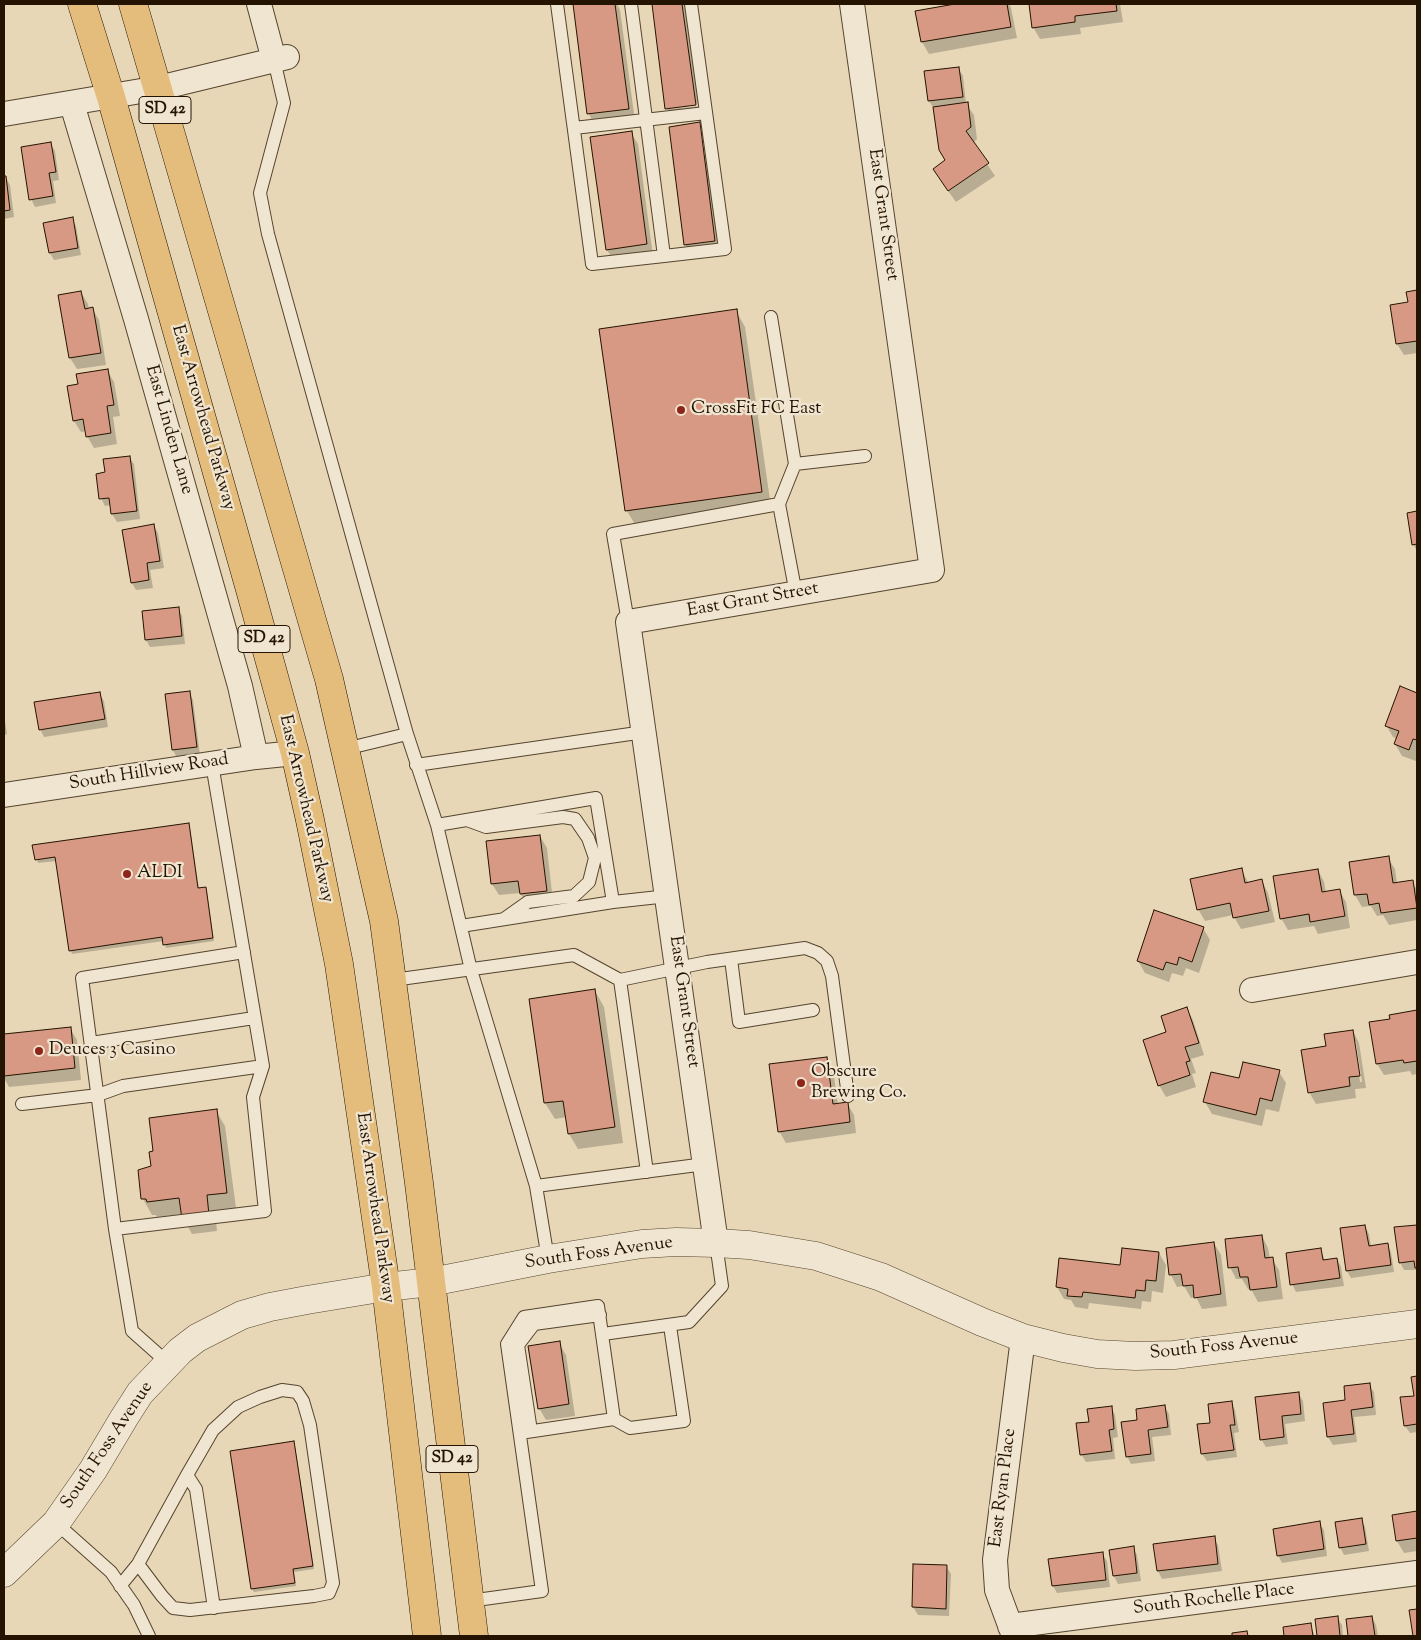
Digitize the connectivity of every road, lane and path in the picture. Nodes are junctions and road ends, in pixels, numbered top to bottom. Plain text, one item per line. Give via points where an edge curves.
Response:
1 (82, 4) edge
2 (133, 4) edge
3 (259, 4) edge
4 (557, 4) edge
5 (632, 4) edge
6 (691, 4) edge
7 (852, 4) edge
8 (280, 59) junction
9 (159, 88) junction
10 (111, 97) junction
11 (72, 104) junction
12 (706, 113) junction
13 (4, 114) edge
14 (646, 120) junction
15 (574, 128) junction
16 (664, 256) junction
17 (771, 317) dead end
18 (865, 456) dead end
19 (794, 464) junction
20 (779, 504) junction
21 (796, 594) junction
22 (628, 622) junction
23 (644, 732) junction
24 (407, 734) junction
25 (345, 749) junction
26 (295, 753) junction
27 (256, 757) junction
28 (212, 764) junction
29 (416, 765) junction
30 (4, 795) edge
31 (467, 820) junction
32 (437, 825) junction
33 (668, 896) junction
34 (614, 902) junction
35 (504, 919) junction
36 (461, 926) junction
37 (244, 952) junction
38 (730, 959) junction
39 (1417, 962) edge
40 (678, 968) junction
41 (471, 970) junction
42 (393, 980) junction
43 (620, 980) junction
44 (1252, 990) dead end
45 (813, 1010) dead end
46 (254, 1018) junction
47 (91, 1043) junction
48 (263, 1066) junction
49 (98, 1095) junction
50 (848, 1096) dead end
51 (22, 1104) dead end
52 (705, 1164) junction
53 (647, 1172) junction
54 (536, 1186) junction
55 (115, 1229) junction
56 (716, 1242) junction
57 (548, 1259) junction
58 (431, 1282) junction
59 (386, 1287) junction
60 (1417, 1324) edge
61 (670, 1326) junction
62 (603, 1334) junction
63 (1022, 1338) junction
64 (168, 1362) junction
65 (614, 1419) junction
66 (526, 1432) junction
67 (187, 1474) junction
68 (56, 1523) junction
69 (138, 1564) junction
70 (4, 1573) edge
71 (1417, 1573) edge
72 (120, 1586) junction
73 (469, 1601) junction
74 (214, 1608) junction
75 (1012, 1631) edge
76 (149, 1636) edge
77 (427, 1636) edge
78 (474, 1636) edge

1 - 10 main road, East Arrowhead Parkway / SD 42
2 - 9 main road, SD 42
3 - 8 street
4 - 15 lane
5 - 14 lane
6 - 12 lane
7 - 21 street, East Grant Street via 932,570
8 - 9 street
8 - 24 lane via 284,103 260,192 268,234
9 - 10 street
9 - 25 main road, SD 42 via 329,679
10 - 11 street
10 - 26 main road, East Arrowhead Parkway / SD 42
11 - 13 street
11 - 27 street, East Linden Lane via 240,686
12 - 14 lane
12 - 16 lane via 725,249
14 - 15 lane
14 - 16 lane
15 - 16 lane via 592,264
17 - 19 lane
18 - 19 lane
19 - 20 lane
20 - 21 lane
20 - 22 lane via 613,534
21 - 22 street, East Grant Street
22 - 23 street, East Grant Street
23 - 29 lane
23 - 33 street, East Grant Street
24 - 25 lane
24 - 29 lane
25 - 42 main road, SD 42 via 384,921
26 - 27 street, South Hillview Road
26 - 59 main road, East Arrowhead Parkway / SD 42 via 339,964
27 - 28 street, South Hillview Road
28 - 30 street, South Hillview Road
28 - 37 lane
29 - 32 lane
31 - 32 lane
31 - 34 lane via 596,798
31 - 35 lane via 486,827 563,817 575,819 588,838 595,858 589,882 574,896 528,902
32 - 36 lane
33 - 34 lane
33 - 40 street, East Grant Street
34 - 35 lane
35 - 36 lane
36 - 41 lane
37 - 46 lane
37 - 47 lane via 82,978
38 - 40 lane
38 - 45 lane via 739,1022
38 - 50 lane via 805,948 818,953 827,962 832,976
39 - 44 street
40 - 43 lane
40 - 52 street, East Grant Street
41 - 42 lane
41 - 43 lane via 574,955
41 - 54 lane
42 - 58 main road, SD 42
43 - 53 lane
46 - 47 lane
46 - 48 lane
47 - 49 lane
48 - 49 lane via 123,1086
48 - 55 lane via 253,1097 265,1211
49 - 51 lane
49 - 55 lane
52 - 53 lane
52 - 56 street, East Grant Street
53 - 54 lane
54 - 57 lane
55 - 64 lane via 132,1331
56 - 57 street, South Foss Avenue via 642,1244
56 - 61 lane via 722,1286 690,1322
56 - 63 street, South Foss Avenue via 790,1251 846,1265
57 - 58 street, South Foss Avenue
58 - 59 street, South Foss Avenue
58 - 73 main road, SD 42
59 - 64 street, South Foss Avenue via 242,1315 197,1338
59 - 77 main road, East Arrowhead Parkway / SD 42
60 - 63 street, South Foss Avenue via 1174,1355 1097,1354
61 - 62 lane
61 - 65 lane via 684,1421 630,1428
62 - 65 lane
62 - 66 lane via 598,1306 524,1317 507,1344
63 - 75 street, East Ryan Place via 995,1560 997,1590
64 - 68 street, South Foss Avenue via 140,1393 94,1470
65 - 66 lane
66 - 73 lane via 542,1591
67 - 69 lane
67 - 74 lane via 196,1489
67 - 74 lane via 213,1430 238,1407 282,1390 297,1392 304,1400 332,1583 329,1593
68 - 70 street, South Foss Avenue
68 - 72 lane via 110,1572
69 - 72 lane
69 - 74 lane via 173,1608
71 - 75 street, South Rochelle Place
72 - 76 lane via 134,1605
73 - 78 main road, SD 42

